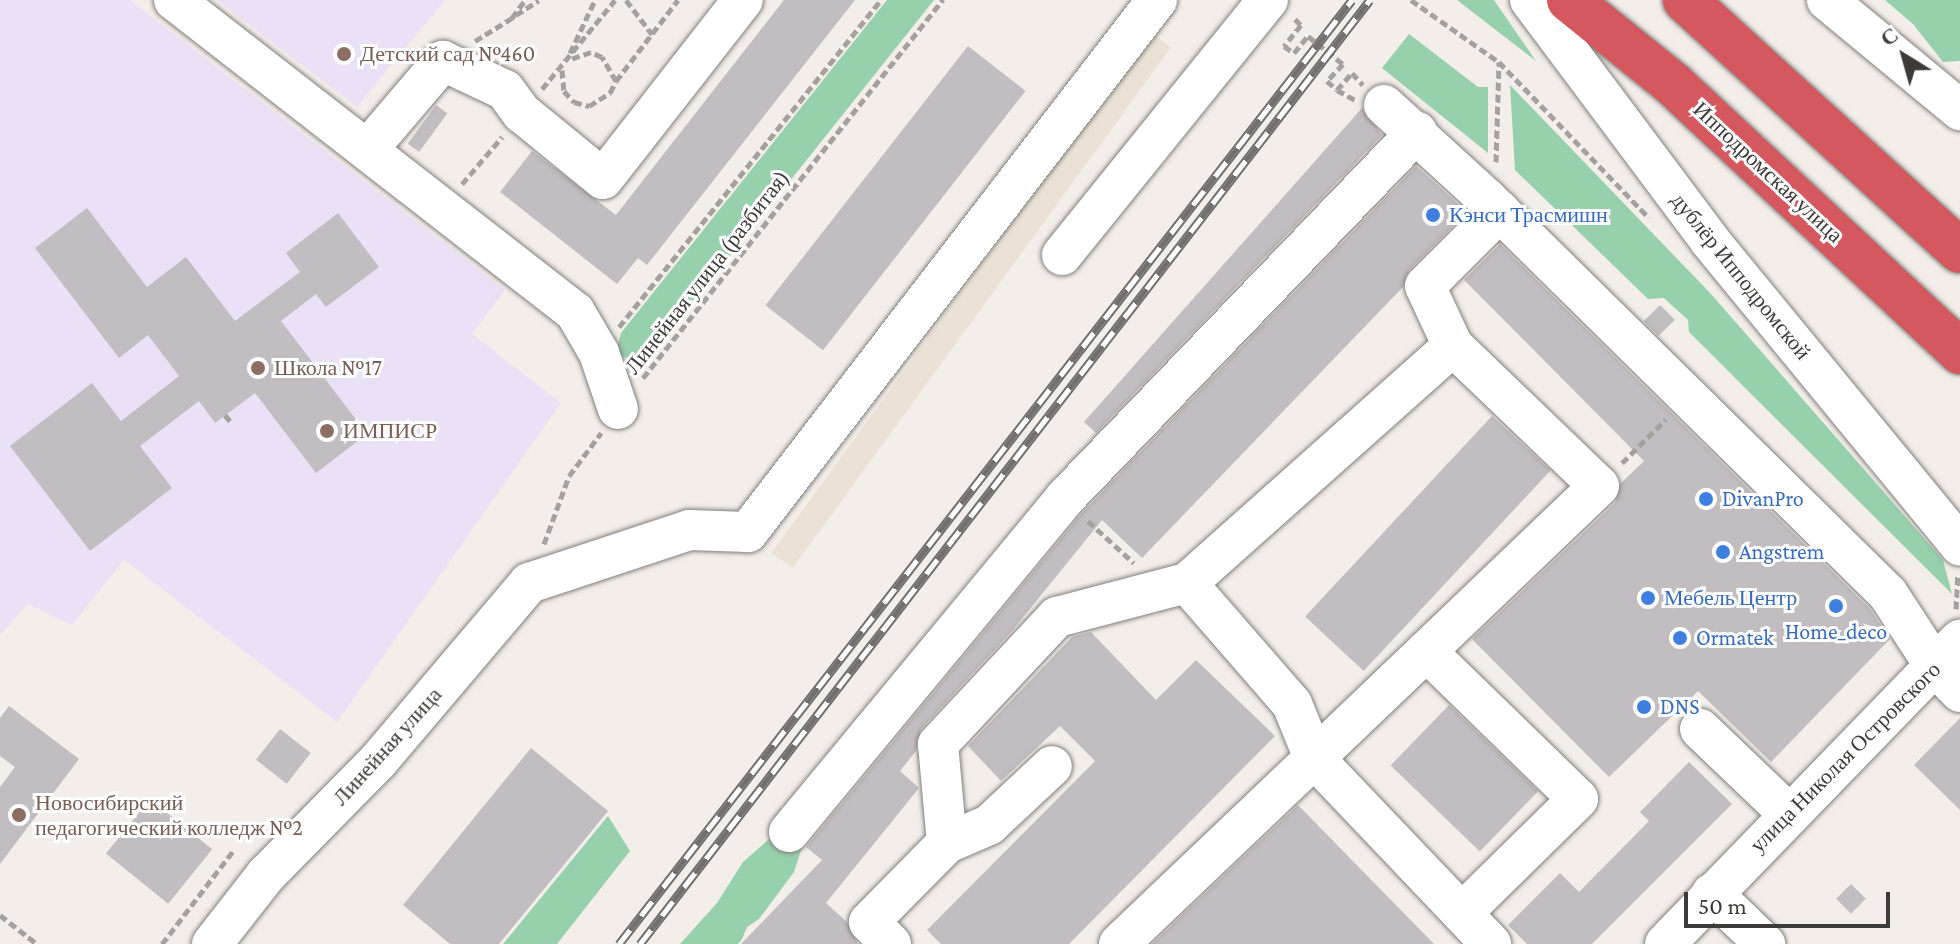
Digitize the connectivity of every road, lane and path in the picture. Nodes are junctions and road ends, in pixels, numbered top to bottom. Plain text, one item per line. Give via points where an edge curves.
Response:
1 (174, 0) edge
2 (525, 0) edge
3 (539, 0) edge
4 (595, 0) edge
5 (615, 0) edge
6 (626, 0) edge
7 (678, 0) edge
8 (743, 0) edge
9 (881, 0) edge
10 (943, 0) edge
11 (1157, 0) edge
12 (1530, 0) edge
13 (1569, 0) edge
14 (1685, 0) edge
15 (1827, 0) edge
16 (1277, 4) edge
17 (512, 18) junction
18 (652, 34) junction
19 (443, 61) junction
20 (1499, 62) dead end
21 (564, 64) junction
22 (616, 81) junction
23 (1337, 90) junction
24 (1384, 105) junction
25 (1960, 110) edge
26 (1417, 132) junction
27 (368, 149) junction
28 (1497, 158) dead end
29 (1500, 211) junction
30 (1960, 251) edge
31 (1062, 255) dead end
32 (607, 318) dead end
33 (1453, 346) junction
34 (1960, 352) edge
35 (1692, 399) junction
36 (618, 409) junction
37 (225, 415) dead end
38 (231, 422) dead end
39 (1599, 486) junction
40 (1065, 498) junction
41 (1960, 545) edge
42 (529, 583) junction
43 (1174, 586) junction
44 (1426, 651) junction
45 (1952, 666) edge
46 (1700, 729) dead end
47 (1314, 758) junction
48 (1052, 766) dead end
49 (1789, 814) junction
50 (789, 832) dead end
51 (947, 843) junction
52 (233, 851) dead end
53 (1712, 893) junction
54 (1462, 913) junction
55 (0, 915) edge
56 (37, 944) edge
57 (162, 944) edge
58 (212, 944) edge
59 (891, 944) edge
60 (1119, 944) edge
61 (1491, 944) edge
62 (1665, 944) edge
63 (1765, 944) edge

1 - 27 street
2 - 17 path
3 - 17 path
4 - 21 path
5 - 21 path
6 - 18 path
7 - 18 path
8 - 19 street via 603,179 522,113 505,90
9 - 32 path via 619,327
10 - 36 path, Линейная улица (разбитая)
11 - 42 street via 748,532 689,530
12 - 41 street, дублёр Ипподромской via 1710,241
13 - 34 highway, Ипподромская улица via 1673,84
14 - 30 highway
15 - 25 street
16 - 23 path via 1301,25 1284,46 1294,53 1308,36 1343,64 1327,81
16 - 31 street
17 - 19 path
18 - 22 path
19 - 27 street
20 - 28 path
21 - 22 path via 591,52 612,67
21 - 22 path via 560,77 574,102 601,103
23 - 24 path via 1350,100
23 - 24 path via 1352,73
24 - 26 street
26 - 29 street
26 - 40 street
27 - 36 street via 575,312 599,353
29 - 33 street via 1425,286
29 - 35 street
33 - 39 street
33 - 43 street
35 - 39 path
35 - 45 street via 1888,594
36 - 42 path, Линейная улица (разбитая) via 569,476
37 - 38 path
39 - 44 street
40 - 43 path
40 - 50 street
42 - 58 street, Линейная улица via 379,760 266,875
43 - 47 street via 1292,704
43 - 51 street via 1057,617 938,744
44 - 47 street
44 - 54 street via 1578,799
45 - 49 street, улица Николая Островского
46 - 49 street
47 - 54 street
47 - 60 street
48 - 51 street via 989,825
49 - 53 street, улица Николая Островского
51 - 59 street via 869,922
52 - 57 path
53 - 62 street, улица Николая Островского
53 - 63 street
54 - 61 street
55 - 56 path

